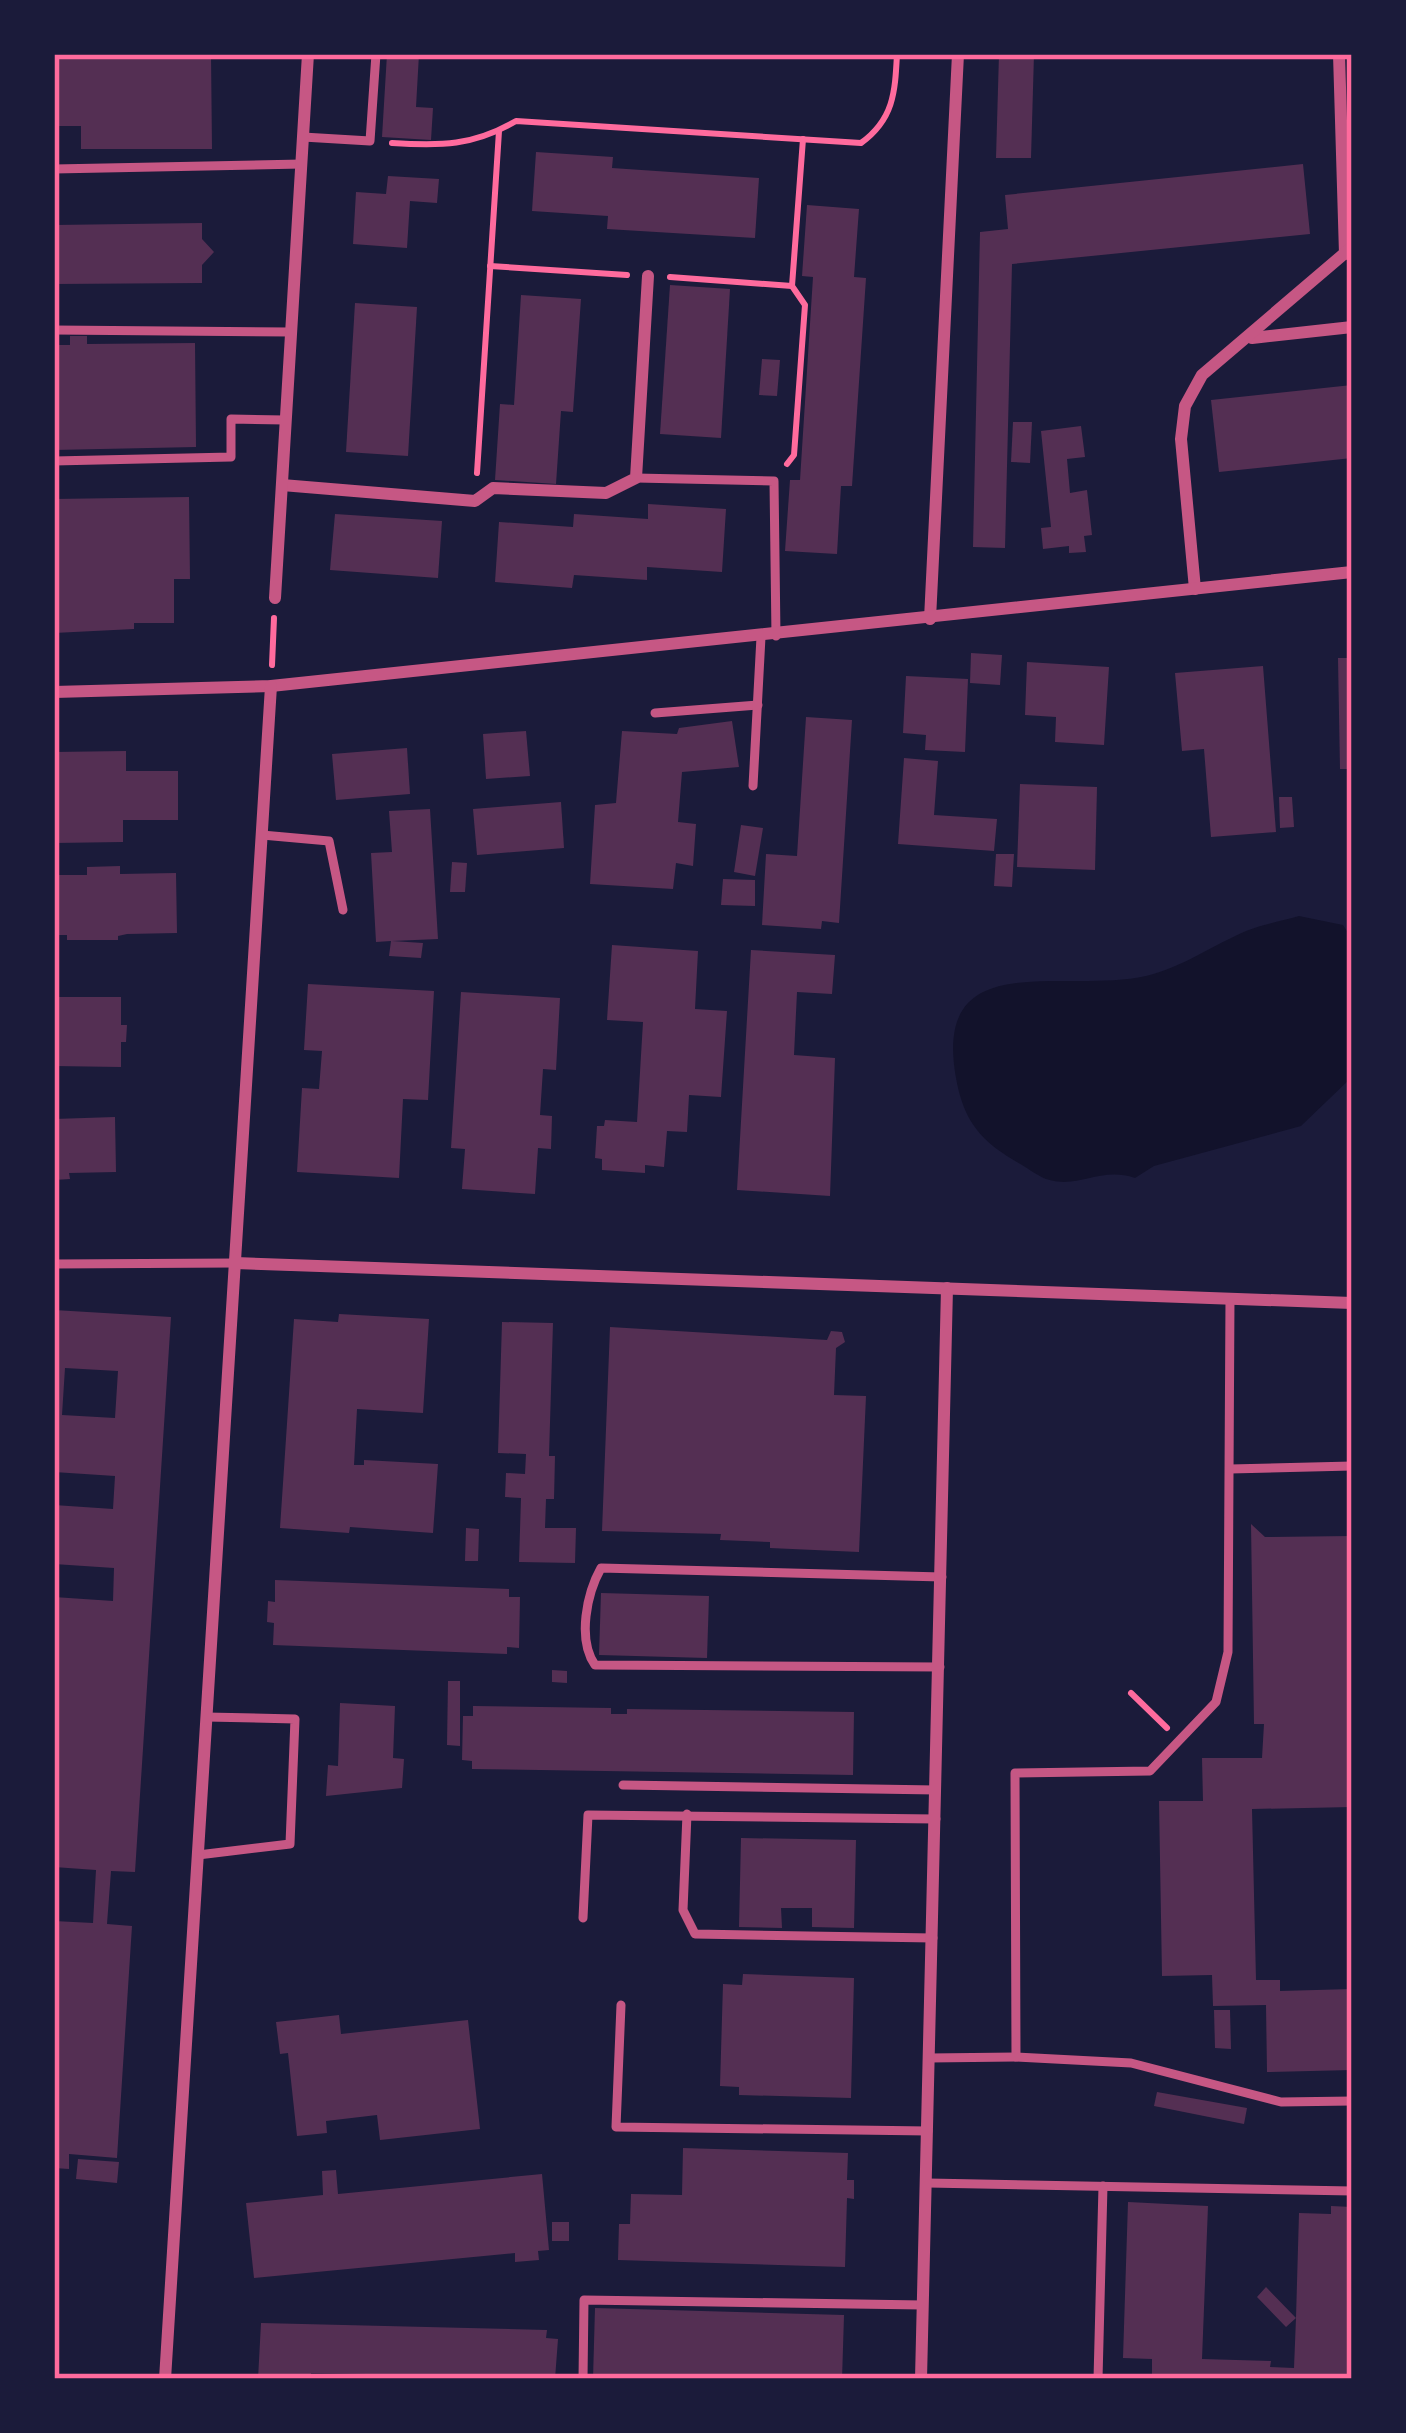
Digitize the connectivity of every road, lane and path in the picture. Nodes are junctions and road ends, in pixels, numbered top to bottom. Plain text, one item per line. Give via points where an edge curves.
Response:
1 (308, 54) edge
2 (376, 54) edge
3 (897, 54) edge
4 (958, 54) edge
5 (1339, 54) edge
6 (499, 131) junction
7 (303, 137) junction
8 (803, 139) junction
9 (370, 141) junction
10 (302, 164) junction
11 (54, 169) edge
12 (1348, 250) edge
13 (648, 276) dead end
14 (1352, 327) edge
15 (54, 331) edge
16 (291, 332) junction
17 (1248, 339) junction
18 (285, 420) junction
19 (54, 461) edge
20 (636, 478) junction
21 (774, 481) junction
22 (281, 485) junction
23 (476, 501) junction
24 (1352, 572) edge
25 (1195, 589) junction
26 (274, 598) joint
27 (930, 619) junction
28 (769, 637) junction
29 (271, 686) junction
30 (54, 692) edge
31 (758, 705) junction
32 (655, 713) dead end
33 (753, 786) dead end
34 (262, 835) junction
35 (344, 910) dead end
36 (235, 1263) junction
37 (54, 1264) edge
38 (946, 1288) junction
39 (1230, 1298) junction
40 (1352, 1303) edge
41 (1352, 1466) edge
42 (1230, 1469) junction
43 (942, 1576) junction
44 (940, 1666) junction
45 (1131, 1693) dead end
46 (206, 1717) junction
47 (1180, 1740) junction
48 (623, 1785) dead end
49 (936, 1790) junction
50 (687, 1814) junction
51 (936, 1819) junction
52 (197, 1855) junction
53 (583, 1918) dead end
54 (933, 1938) junction
55 (621, 2005) dead end
56 (1016, 2057) junction
57 (929, 2058) junction
58 (1352, 2101) edge
59 (928, 2131) junction
60 (928, 2183) junction
61 (1103, 2186) junction
62 (1352, 2191) edge
63 (923, 2305) junction
64 (165, 2379) edge
65 (583, 2379) edge
66 (921, 2379) edge
67 (1098, 2379) edge

1 - 7 street
2 - 9 lane
3 - 8 path via 894,100 882,128 861,143
4 - 27 street
5 - 12 street
6 - 8 path via 516,121
6 - 9 path via 449,147
6 - 23 path
7 - 9 lane
7 - 10 street
8 - 21 path via 792,286 805,305 794,455
10 - 11 lane
10 - 16 street
12 - 17 street
13 - 20 street
14 - 17 street
15 - 16 lane
16 - 18 street
17 - 25 street via 1202,375 1185,406
18 - 19 lane via 231,419 231,458
18 - 22 street
20 - 21 lane
20 - 23 street via 606,493 493,488
21 - 28 lane
22 - 23 street
22 - 26 street
24 - 25 street
25 - 27 street
26 - 29 path
27 - 28 street
28 - 29 street
28 - 31 lane
29 - 30 street
29 - 34 street
31 - 32 lane
31 - 33 lane
34 - 35 lane via 329,841
34 - 36 street
36 - 37 lane
36 - 38 street
36 - 46 street
38 - 39 street
38 - 43 street
39 - 40 street
39 - 42 lane
41 - 42 lane
42 - 47 lane via 1228,1652 1216,1702
43 - 44 street
43 - 44 lane via 601,1568 588,1591 587,1653 595,1665
44 - 49 street
45 - 47 path
46 - 52 street
46 - 52 lane via 295,1719 290,1844
47 - 56 lane via 1150,1771 1016,1773
48 - 49 lane
49 - 51 street
50 - 51 lane
50 - 53 lane via 588,1814
50 - 54 lane via 683,1910 695,1934
51 - 54 street
52 - 64 street
54 - 57 street
55 - 59 lane via 616,2127
56 - 57 lane
56 - 58 lane via 1131,2063 1281,2102
57 - 59 street
59 - 60 street
60 - 61 lane
60 - 63 street
61 - 62 lane
61 - 67 lane
63 - 65 lane via 584,2300
63 - 66 street

